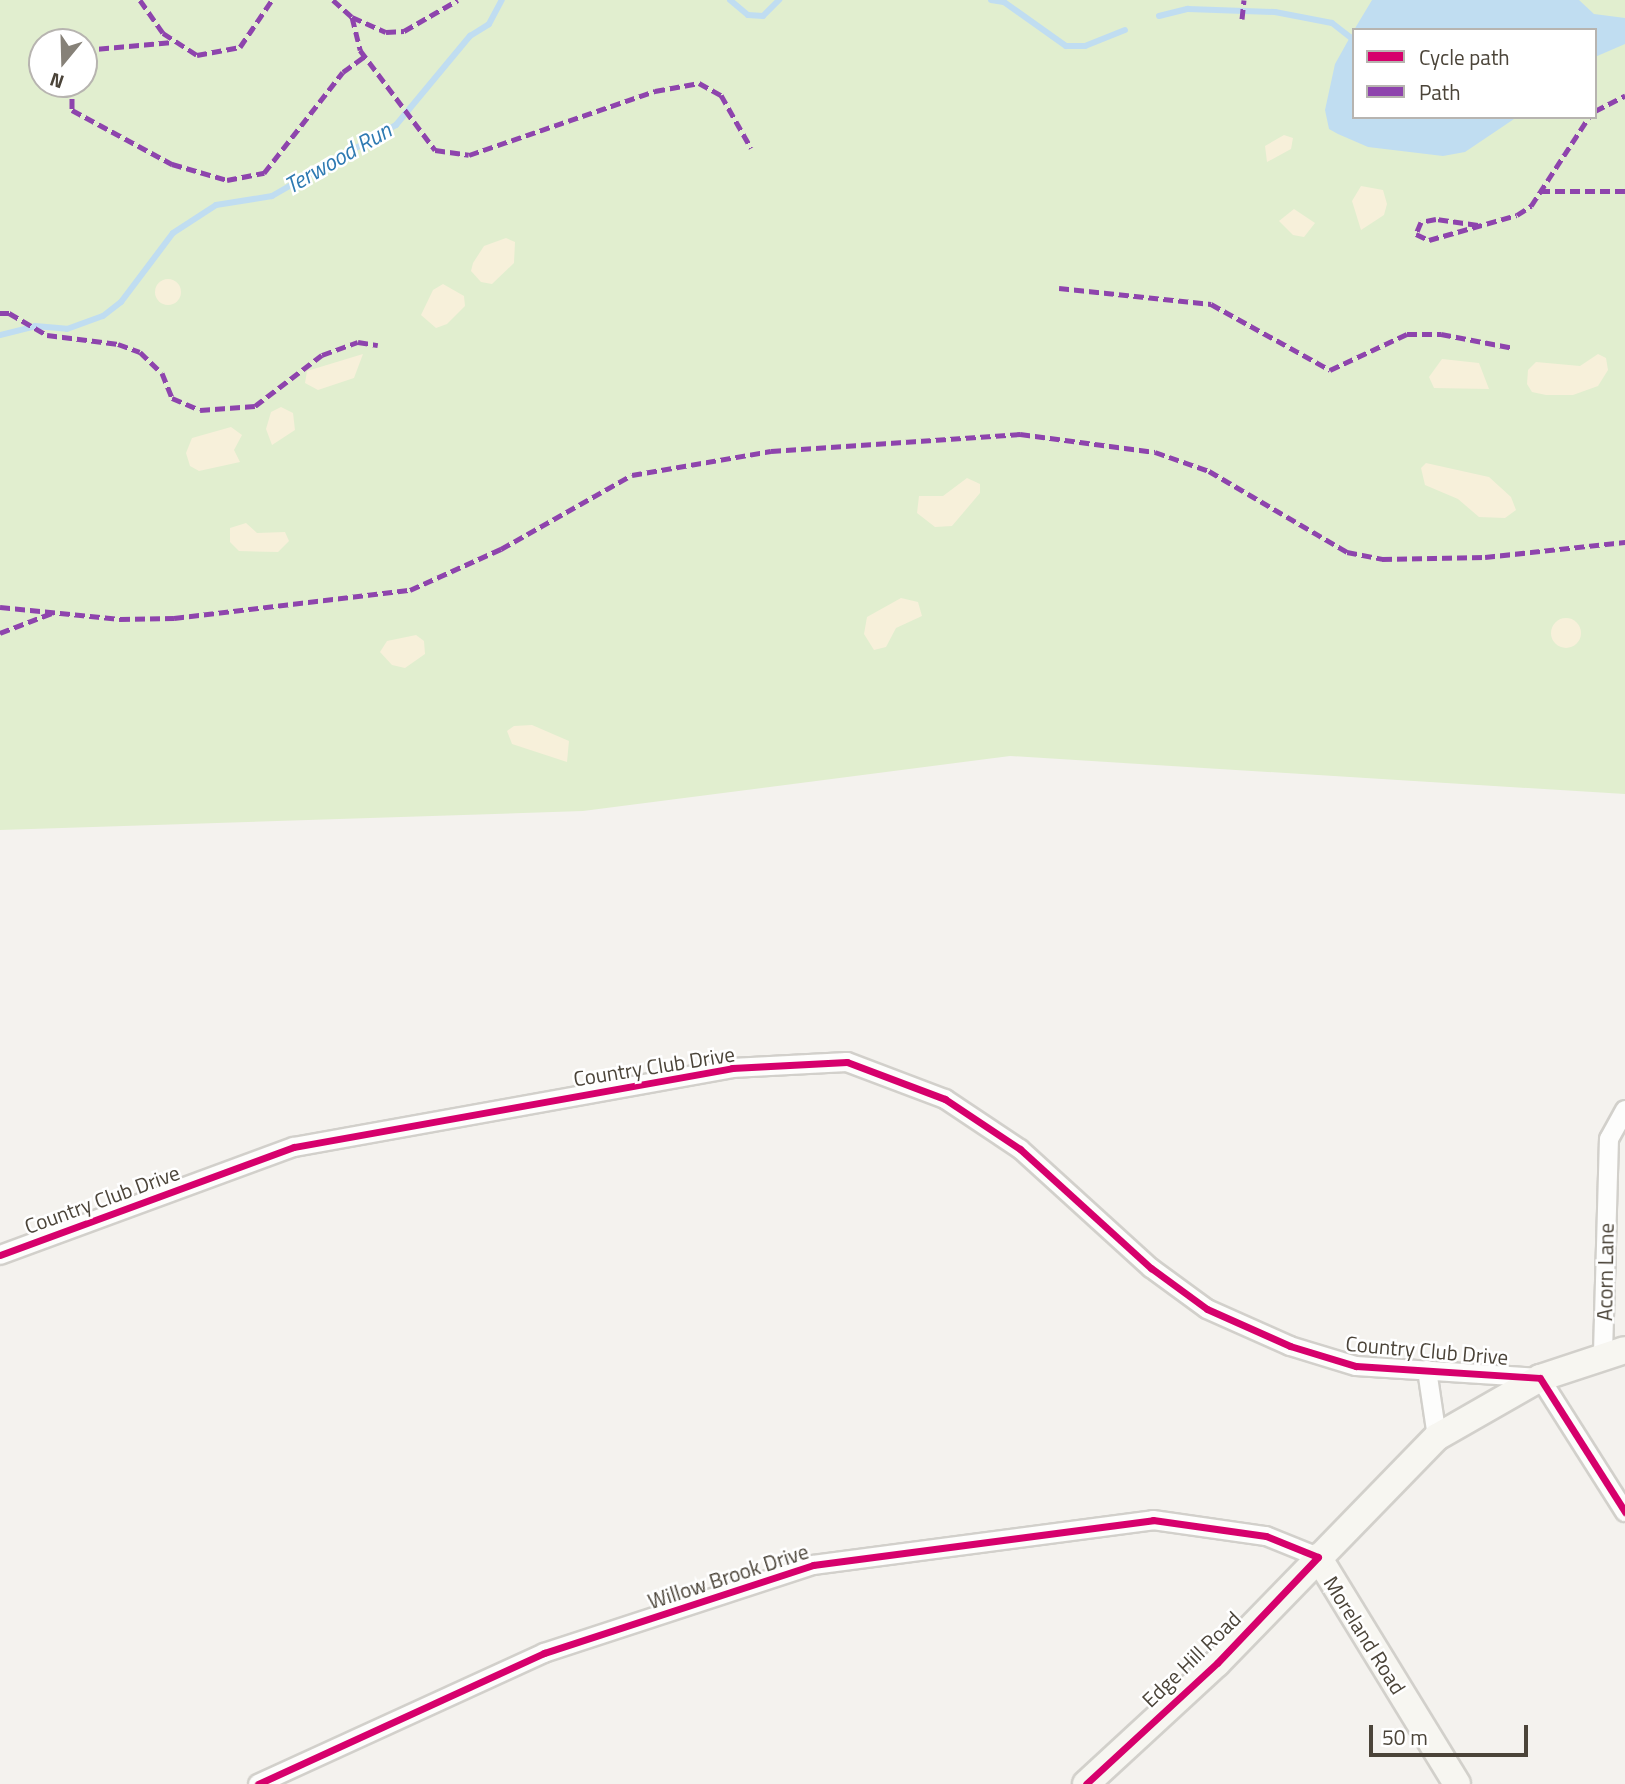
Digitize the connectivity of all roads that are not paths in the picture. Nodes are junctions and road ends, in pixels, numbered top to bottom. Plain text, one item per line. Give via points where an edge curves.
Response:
1 (1625, 1110) edge
2 (0, 1255) edge
3 (1614, 1352) edge
4 (1427, 1370) junction
5 (1540, 1378) junction
6 (1437, 1437) junction
7 (1625, 1513) edge
8 (1318, 1557) junction
9 (258, 1784) edge
10 (1086, 1784) edge
11 (1457, 1784) edge

1 - 3 street, Acorn Lane via 1609,1139
2 - 4 street, Country Club Drive via 294,1147 732,1068 848,1062 946,1099 1020,1149 1151,1268 1208,1308 1290,1346 1356,1366
3 - 5 main road, Edge Hill Road
4 - 5 street, Country Club Drive
4 - 6 street
5 - 6 main road, Edge Hill Road
5 - 7 street
6 - 8 main road, Edge Hill Road
8 - 9 street, Willow Brook Drive via 1266,1536 1153,1520 814,1565 544,1653
8 - 10 main road, Edge Hill Road via 1217,1663
8 - 11 main road, Moreland Road

